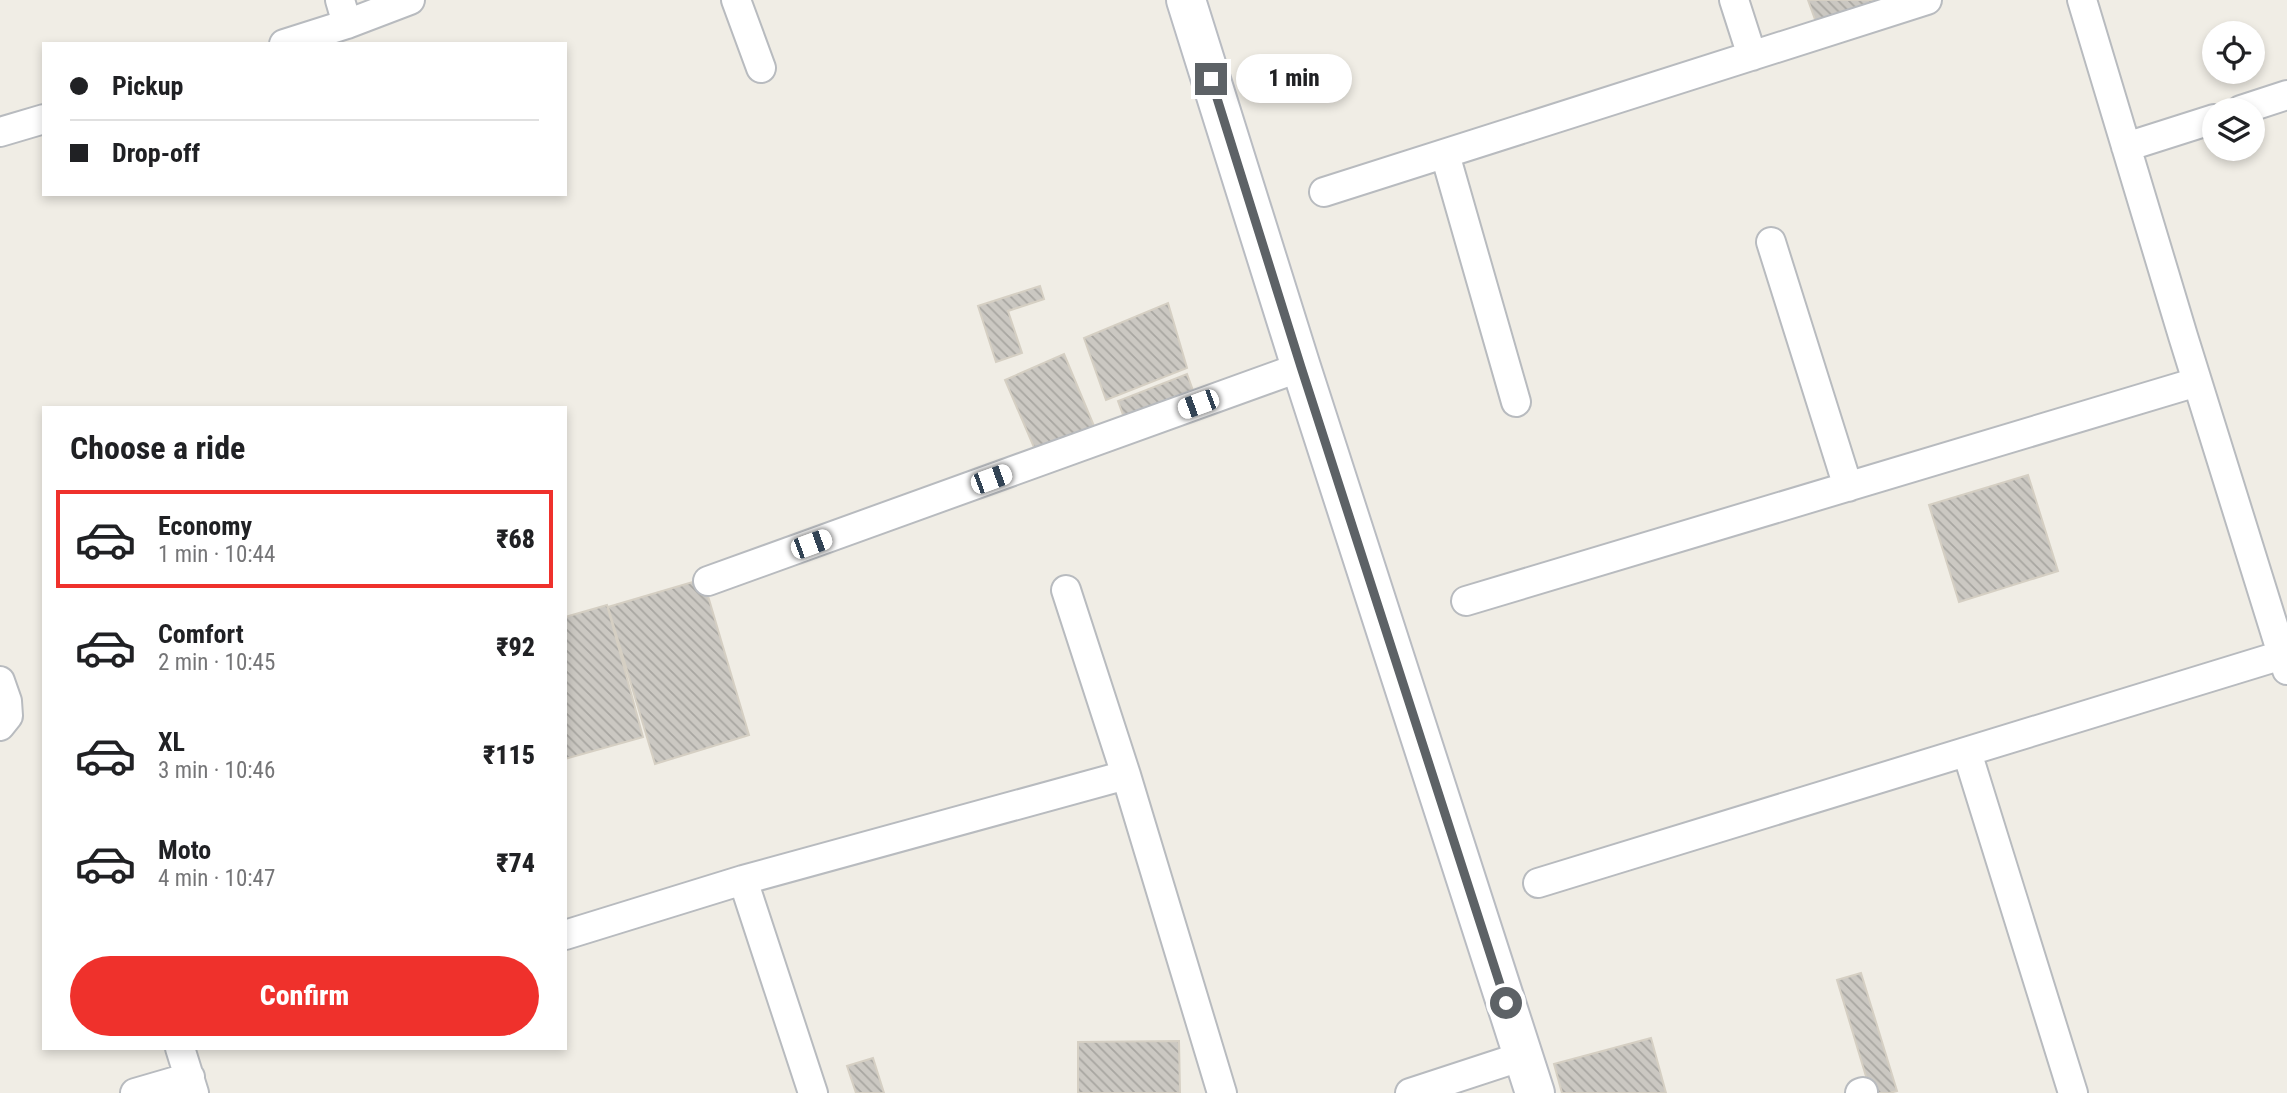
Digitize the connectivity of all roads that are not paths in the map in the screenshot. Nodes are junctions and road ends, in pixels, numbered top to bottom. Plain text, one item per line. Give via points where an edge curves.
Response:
1 (410, 0) edge
2 (736, 0) edge
3 (1186, 0) edge
4 (1734, 0) edge
5 (1927, 0) edge
6 (2082, 0) edge
7 (344, 12) edge
8 (288, 42) edge
9 (1752, 56) junction
10 (761, 68) dead end
11 (2287, 96) edge
12 (2265, 103) edge
13 (42, 120) edge
14 (2202, 123) edge
15 (0, 132) edge
16 (2126, 147) junction
17 (1445, 154) junction
18 (1324, 192) dead end
19 (1771, 242) dead end
20 (1301, 367) junction
21 (2197, 382) junction
22 (1516, 402) dead end
23 (1848, 487) junction
24 (708, 581) dead end
25 (1066, 590) dead end
26 (1466, 601) dead end
27 (2285, 663) edge
28 (0, 681) edge
29 (0, 726) edge
30 (1967, 752) junction
31 (1126, 775) junction
32 (743, 880) junction
33 (1538, 883) dead end
34 (567, 934) edge
35 (1523, 1056) junction
36 (188, 1064) edge
37 (135, 1093) edge
38 (813, 1093) edge
39 (1222, 1093) edge
40 (1410, 1093) edge
41 (1535, 1093) edge
42 (2073, 1093) edge

1 - 7 street
2 - 10 street
3 - 20 street
4 - 9 street
5 - 9 street
6 - 16 street
7 - 8 street
9 - 17 street
11 - 12 street
13 - 15 street
14 - 16 street
16 - 21 street
17 - 18 street
17 - 22 street
19 - 23 street
20 - 24 street
20 - 35 street
21 - 23 street
21 - 27 street
23 - 26 street
25 - 31 street
27 - 30 street
28 - 29 street via 8,716
30 - 33 street
30 - 42 street
31 - 32 street
31 - 39 street
32 - 34 street
32 - 38 street
35 - 40 street
35 - 41 street
36 - 37 street

